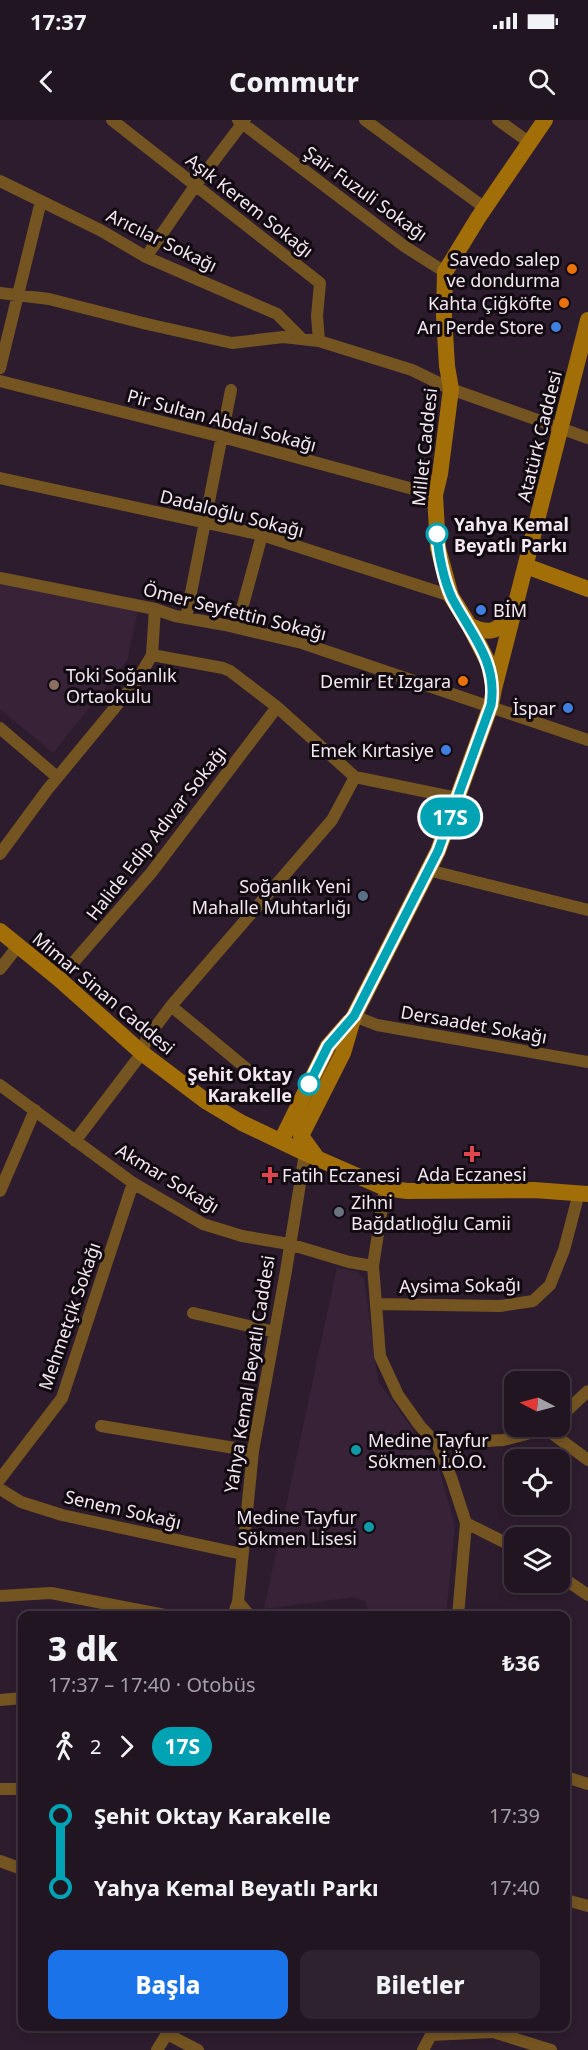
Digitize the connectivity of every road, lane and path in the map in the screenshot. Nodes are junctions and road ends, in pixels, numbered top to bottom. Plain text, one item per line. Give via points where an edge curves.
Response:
1 (112, 120) edge
2 (365, 120) edge
3 (498, 120) edge
4 (545, 120) edge
5 (242, 121) edge
6 (530, 143) junction
7 (0, 181) edge
8 (195, 186) junction
9 (41, 201) junction
10 (485, 208) junction
11 (146, 257) junction
12 (446, 272) junction
13 (0, 293) edge
14 (18, 296) junction
15 (588, 320) edge
16 (302, 339) junction
17 (319, 341) junction
18 (0, 368) edge
19 (0, 381) edge
20 (451, 389) junction
21 (231, 390) dead end
22 (560, 429) junction
23 (222, 437) junction
24 (588, 438) edge
25 (0, 478) edge
26 (435, 495) junction
27 (205, 523) junction
28 (262, 536) junction
29 (526, 566) junction
30 (0, 578) edge
31 (588, 588) edge
32 (451, 596) junction
33 (155, 609) junction
34 (513, 615) junction
35 (186, 618) junction
36 (469, 626) junction
37 (237, 627) junction
38 (152, 655) junction
39 (492, 697) junction
40 (277, 707) junction
41 (0, 728) edge
42 (588, 740) edge
43 (57, 777) junction
44 (355, 777) junction
45 (457, 798) junction
46 (0, 854) edge
47 (428, 870) junction
48 (588, 910) edge
49 (0, 932) edge
50 (18, 946) junction
51 (0, 969) edge
52 (59, 979) junction
53 (171, 1006) junction
54 (354, 1016) junction
55 (142, 1053) junction
56 (588, 1062) edge
57 (253, 1074) dead end
58 (0, 1085) edge
59 (35, 1110) junction
60 (75, 1140) junction
61 (281, 1141) junction
62 (311, 1156) junction
63 (133, 1184) junction
64 (385, 1188) junction
65 (0, 1191) edge
66 (584, 1194) edge
67 (289, 1244) junction
68 (373, 1266) junction
69 (376, 1304) junction
70 (193, 1313) dead end
71 (275, 1332) junction
72 (588, 1391) edge
73 (570, 1408) edge
74 (100, 1426) dead end
75 (514, 1437) edge
76 (559, 1437) edge
77 (437, 1443) junction
78 (253, 1451) junction
79 (588, 1460) edge
80 (0, 1479) edge
81 (0, 1489) edge
82 (465, 1523) junction
83 (504, 1542) edge
84 (242, 1554) junction
85 (570, 1583) edge
86 (588, 1595) edge
87 (0, 1596) edge
88 (238, 1602) junction
89 (144, 1611) edge
90 (235, 1611) edge
91 (246, 1611) edge
92 (458, 1611) edge
93 (18, 1698) edge
94 (0, 1700) edge
95 (570, 1778) edge
96 (588, 1785) edge
97 (0, 1789) edge
98 (18, 1789) edge
99 (0, 1861) edge
100 (18, 1868) edge
101 (570, 1901) edge
102 (588, 1906) edge
103 (157, 2050) edge
104 (198, 2050) edge
105 (423, 2050) edge
106 (551, 2050) edge

1 - 8 street, Aşık Kerem Sokağı
2 - 10 street
3 - 6 street
4 - 6 street, Millet Caddesi
5 - 8 street
5 - 12 street, Şair Fuzuli Sokağı via 404,246
6 - 10 street, Millet Caddesi
7 - 9 street, Arıcılar Sokağı
8 - 11 street
8 - 17 street, Aşık Kerem Sokağı via 320,284
9 - 11 street, Arıcılar Sokağı
9 - 14 street
10 - 12 street, Millet Caddesi
11 - 16 street, Arıcılar Sokağı via 277,314
12 - 20 street, Millet Caddesi via 444,316
13 - 14 street
14 - 16 street via 49,299 232,343 283,337
14 - 18 street
15 - 22 street, Atatürk Caddesi
16 - 17 street
17 - 20 street via 412,370
19 - 23 street, Pir Sultan Abdal Sokağı
20 - 22 street
20 - 26 street, Millet Caddesi
21 - 23 street
22 - 24 street
22 - 29 street, Atatürk Caddesi
23 - 26 street, Pir Sultan Abdal Sokağı
23 - 27 street
25 - 27 street, Dadaloğlu Sokağı
26 - 32 street, Millet Caddesi via 438,548
27 - 28 street, Dadaloğlu Sokağı
27 - 35 street
28 - 32 street, Dadaloğlu Sokağı
28 - 37 street
29 - 31 street
29 - 34 street
30 - 33 street, Ömer Seyfettin Sokağı
32 - 36 street, Millet Caddesi
33 - 35 street, Ömer Seyfettin Sokağı
33 - 38 street
34 - 36 street via 499,629 481,631
34 - 39 street
35 - 37 street, Ömer Seyfettin Sokağı
36 - 39 street, Millet Caddesi via 489,664
37 - 39 street, Ömer Seyfettin Sokağı
38 - 40 street via 223,668
38 - 43 street via 136,682
39 - 42 street, Ömer Seyfettin Sokağı
39 - 45 street
40 - 44 street
40 - 52 street, Halide Edip Adıvar Sokağı via 151,873
41 - 43 street
43 - 46 street
44 - 45 street
44 - 53 street via 332,820
45 - 47 street
47 - 48 street
47 - 54 street
49 - 50 street, Mimar Sinan Caddesi
50 - 51 street
50 - 52 street, Mimar Sinan Caddesi
52 - 55 street, Mimar Sinan Caddesi
53 - 55 street via 147,1038
53 - 57 street
54 - 56 street, Dersaadet Sokağı via 377,1025
54 - 61 street via 328,1046
54 - 62 street via 343,1053 301,1136
55 - 60 street
55 - 61 street, Mimar Sinan Caddesi via 207,1101
58 - 59 street, Akmar Sokağı
59 - 60 street, Akmar Sokağı
59 - 65 street
60 - 63 street, Akmar Sokağı
61 - 62 street, Mimar Sinan Caddesi
62 - 64 street, Mimar Sinan Caddesi
62 - 67 street, Yahya Kemal Beyatlı Caddesi
63 - 67 street, Akmar Sokağı via 203,1224
63 - 80 street, Mehmetçik Sokağı via 62,1398
64 - 66 street, Mimar Sinan Caddesi
64 - 68 street
66 - 69 street, Aysima Sokağı via 549,1285 533,1301 500,1306
67 - 68 street, Akmar Sokağı
67 - 71 street, Yahya Kemal Beyatlı Caddesi
68 - 69 street
69 - 77 street via 380,1356 398,1395
70 - 71 street
71 - 78 street, Yahya Kemal Beyatlı Caddesi
72 - 73 street
74 - 78 street
75 - 77 street
76 - 79 street
77 - 82 street via 452,1476
78 - 84 street, Yahya Kemal Beyatlı Caddesi
81 - 84 street, Senem Sokağı via 21,1502 62,1515
82 - 83 street
82 - 92 street
84 - 88 street, Yahya Kemal Beyatlı Caddesi
85 - 86 street
87 - 89 street via 51,1593
88 - 90 street, Yahya Kemal Beyatlı Caddesi
88 - 91 street
93 - 94 street
95 - 96 street
97 - 98 street
99 - 100 street
101 - 102 street
103 - 104 street via 167,2034
105 - 106 street via 431,2035 493,2032

